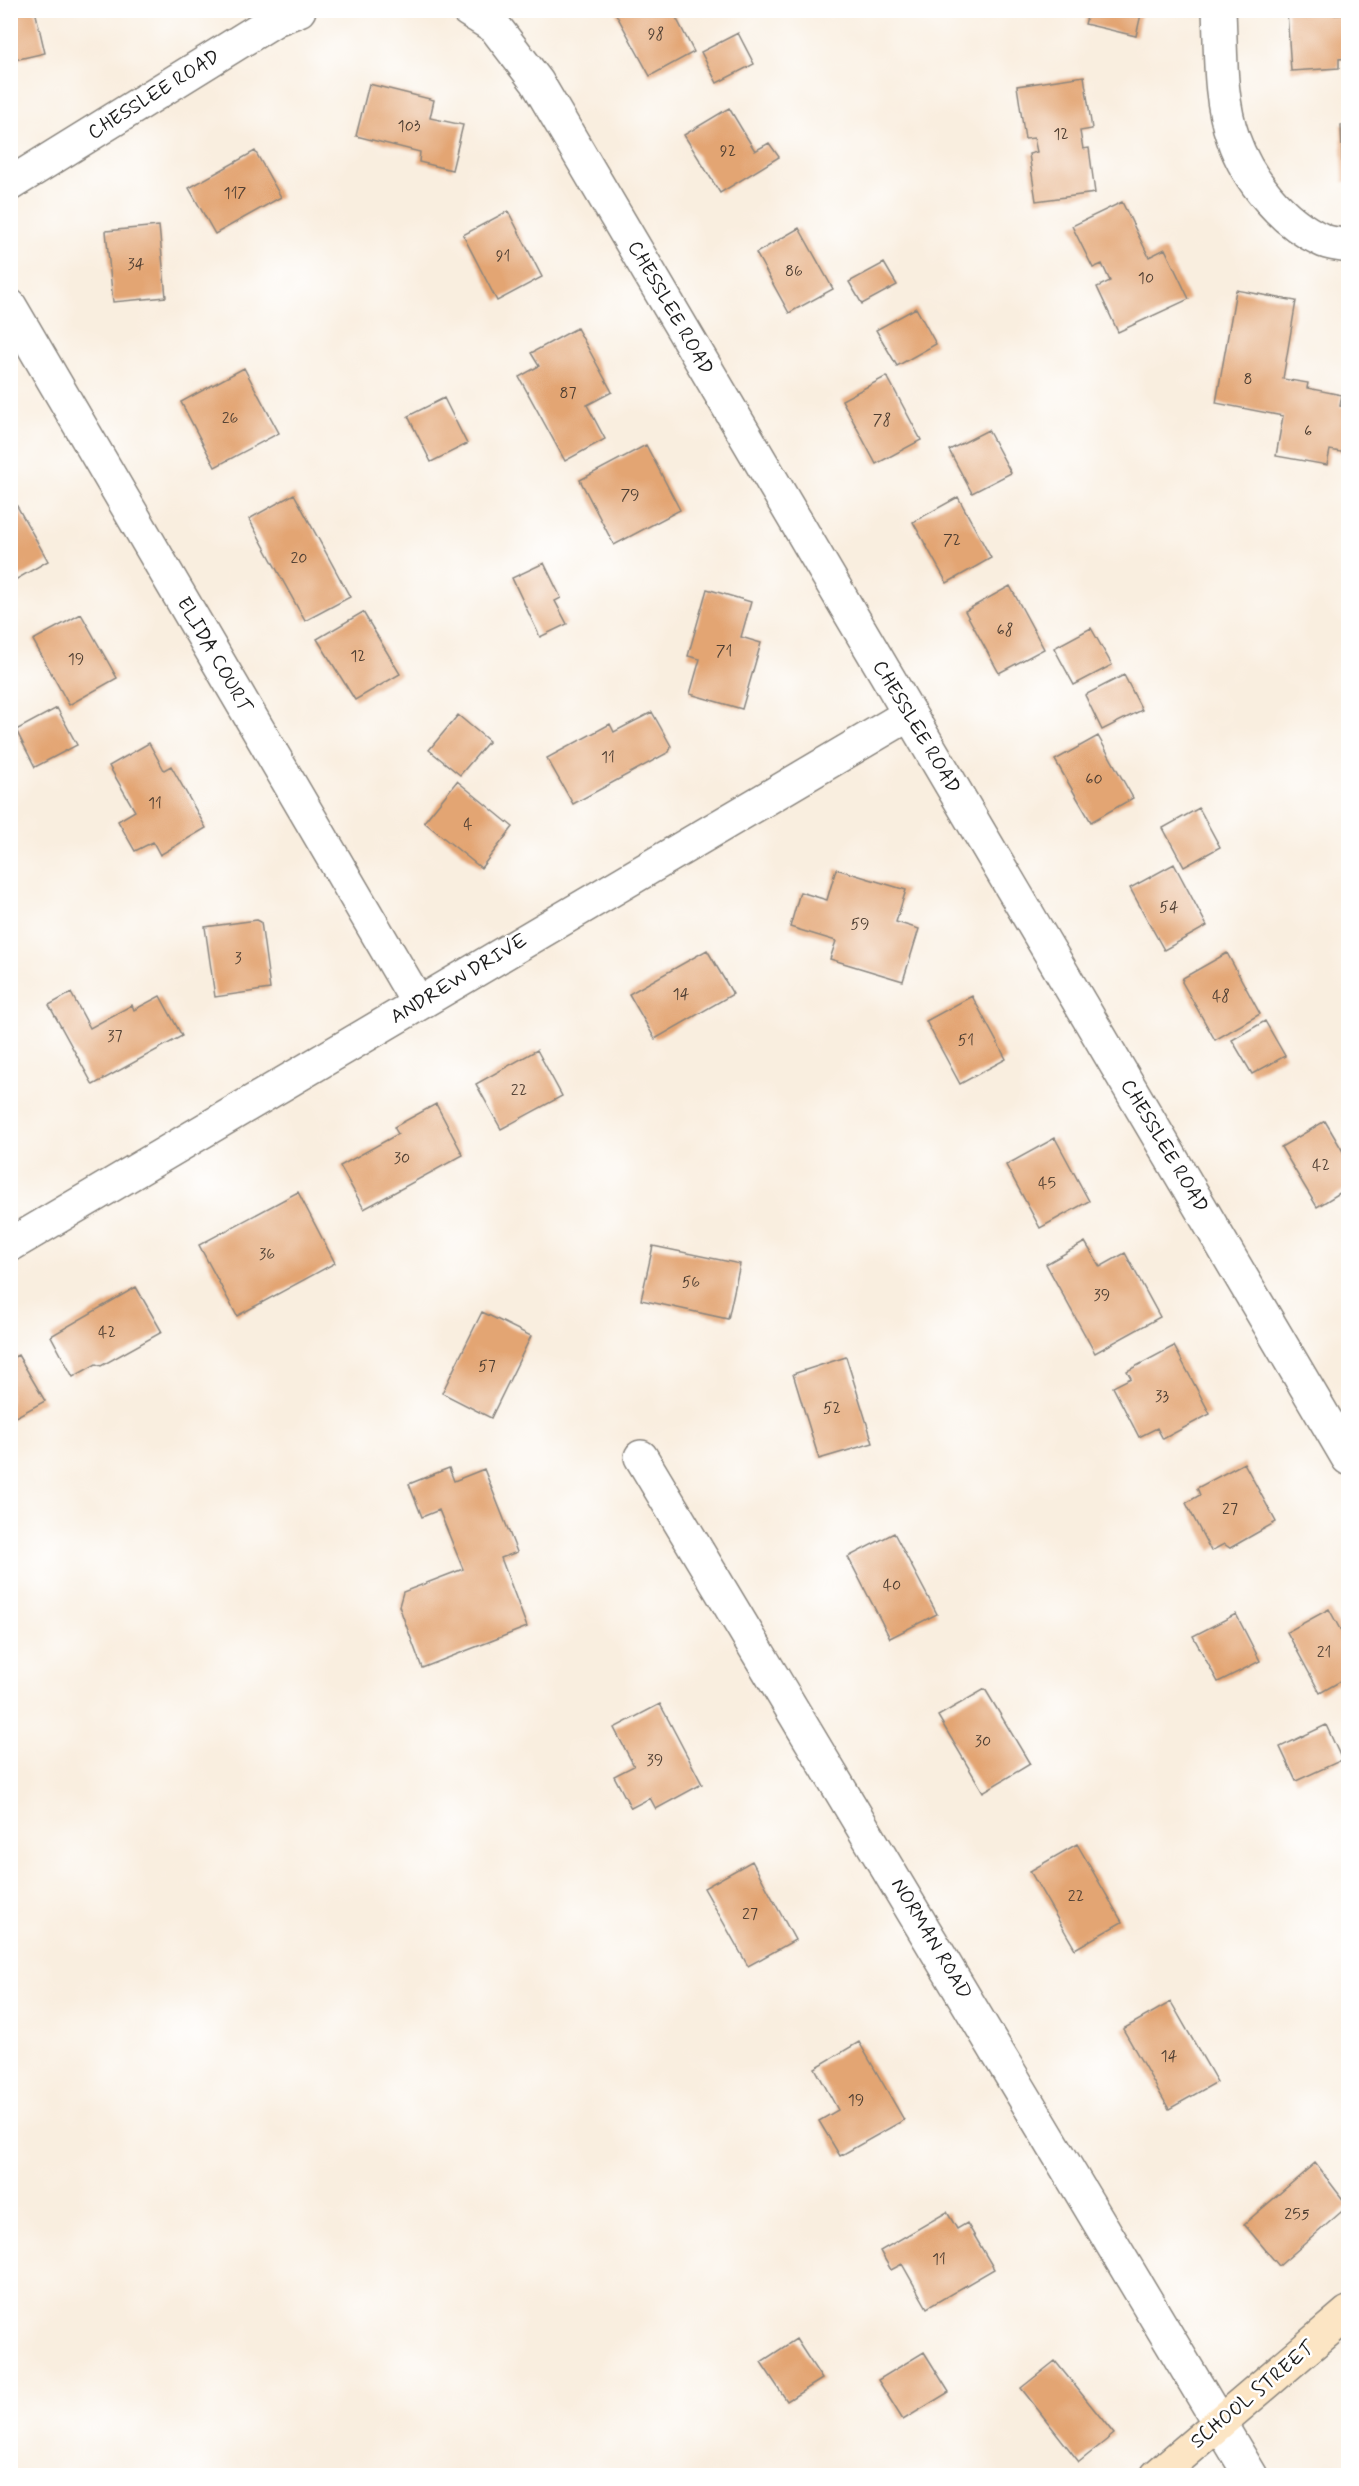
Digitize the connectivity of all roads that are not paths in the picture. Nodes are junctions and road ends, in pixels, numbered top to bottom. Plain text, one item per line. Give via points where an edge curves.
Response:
1 (299, 10) edge
2 (468, 10) edge
3 (1219, 10) edge
4 (10, 184) edge
5 (1348, 246) edge
6 (10, 306) edge
7 (908, 715) junction
8 (417, 1004) junction
9 (10, 1245) edge
10 (641, 1457) dead end
11 (1348, 1458) edge
12 (1348, 2313) edge
13 (1221, 2422) junction
14 (1157, 2475) edge
15 (1251, 2475) edge

1 - 4 street, CHESSLEE ROAD via 276,19
2 - 7 street, CHESSLEE ROAD via 495,27 537,81
3 - 5 street via 1224,93 1233,139 1257,184 1283,216 1323,241
6 - 8 street, ELIDA COURT
7 - 8 street, ANDREW DRIVE
7 - 11 street, CHESSLEE ROAD
8 - 9 street, ANDREW DRIVE
10 - 13 street, NORMAN ROAD
12 - 13 main road, SCHOOL STREET
13 - 14 main road, SCHOOL STREET
13 - 15 street, NORMAN ROAD

